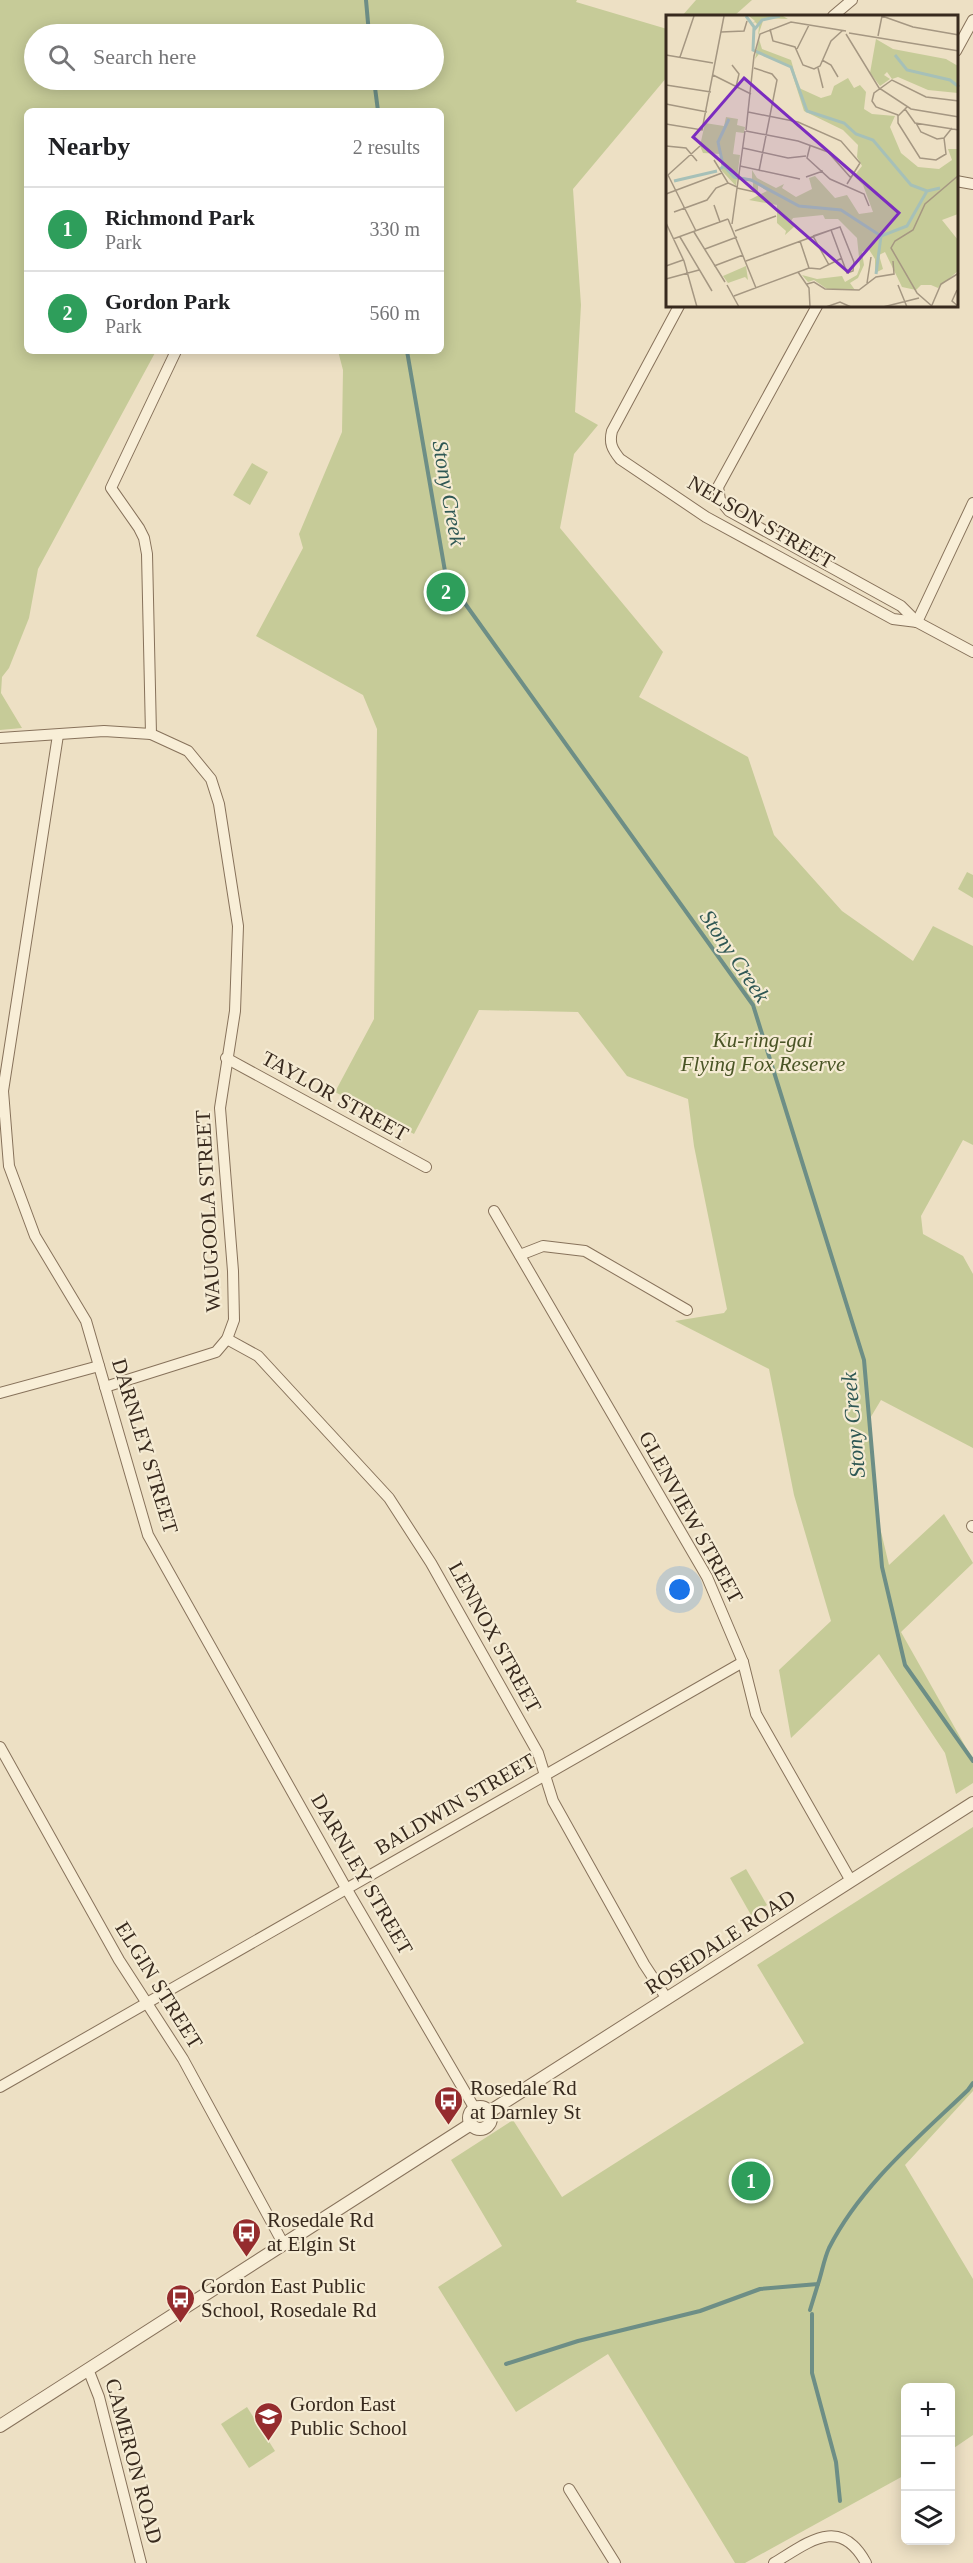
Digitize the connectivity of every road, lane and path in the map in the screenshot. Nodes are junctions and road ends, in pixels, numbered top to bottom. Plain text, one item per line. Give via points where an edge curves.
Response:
1 (852, 0) edge
2 (834, 15) edge
3 (973, 21) edge
4 (958, 49) edge
5 (958, 181) edge
6 (973, 184) edge
7 (678, 308) edge
8 (816, 308) edge
9 (175, 354) edge
10 (973, 503) edge
11 (917, 622) junction
12 (973, 652) edge
13 (151, 734) junction
14 (58, 735) junction
15 (0, 738) edge
16 (226, 1058) junction
17 (426, 1167) dead end
18 (494, 1211) dead end
19 (519, 1255) junction
20 (687, 1310) dead end
21 (227, 1339) junction
22 (99, 1366) junction
23 (105, 1387) junction
24 (0, 1394) edge
25 (743, 1662) junction
26 (0, 1747) edge
27 (545, 1775) junction
28 (973, 1803) edge
29 (851, 1881) junction
30 (346, 1888) junction
31 (667, 1999) junction
32 (146, 2003) junction
33 (0, 2087) edge
34 (475, 2109) junction
35 (489, 2112) junction
36 (471, 2124) junction
37 (284, 2245) junction
38 (88, 2369) junction
39 (0, 2426) edge
40 (568, 2489) dead end
41 (141, 2563) edge
42 (615, 2563) edge
43 (774, 2563) edge
44 (866, 2563) edge

1 - 2 street
3 - 4 street
5 - 6 street
7 - 11 street, NELSON STREET via 612,430 613,451 706,517 893,619
8 - 11 street, NELSON STREET via 718,487 720,500 729,511 901,606
9 - 13 street via 111,488 144,538 147,554
10 - 11 street
11 - 12 street, NELSON STREET
13 - 14 street via 104,731
13 - 16 street, WAUGOOLA STREET via 188,751 211,778 219,804 238,926 235,1011
14 - 15 street
14 - 22 street, DARNLEY STREET via 3,1091 9,1166 35,1236 86,1321
16 - 17 street, TAYLOR STREET
16 - 21 street, WAUGOOLA STREET via 220,1108 234,1320
18 - 19 street, GLENVIEW STREET
19 - 20 street via 543,1246 585,1251
19 - 25 street, GLENVIEW STREET via 706,1577
21 - 23 street, WAUGOOLA STREET via 216,1352
21 - 27 street, LENNOX STREET via 258,1356 389,1498 431,1563 538,1753
22 - 23 street, DARNLEY STREET
22 - 24 street
23 - 30 street, DARNLEY STREET via 148,1535
25 - 27 street, BALDWIN STREET
25 - 29 street, GLENVIEW STREET via 756,1714
26 - 32 street, ELGIN STREET
27 - 30 street, BALDWIN STREET
27 - 31 street, LENNOX STREET via 553,1801
28 - 29 street, ROSEDALE ROAD
29 - 31 street, ROSEDALE ROAD
30 - 32 street, BALDWIN STREET
30 - 34 street, DARNLEY STREET
31 - 35 street, ROSEDALE ROAD
32 - 33 street, BALDWIN STREET
32 - 37 street, ELGIN STREET via 183,2059
34 - 35 street
34 - 36 street via 470,2114
35 - 36 street via 491,2119 486,2127 477,2129
36 - 37 street
37 - 38 street
38 - 39 street
38 - 41 street, CAMERON ROAD via 99,2397
40 - 42 street
43 - 44 street via 812,2541 834,2535 852,2543

